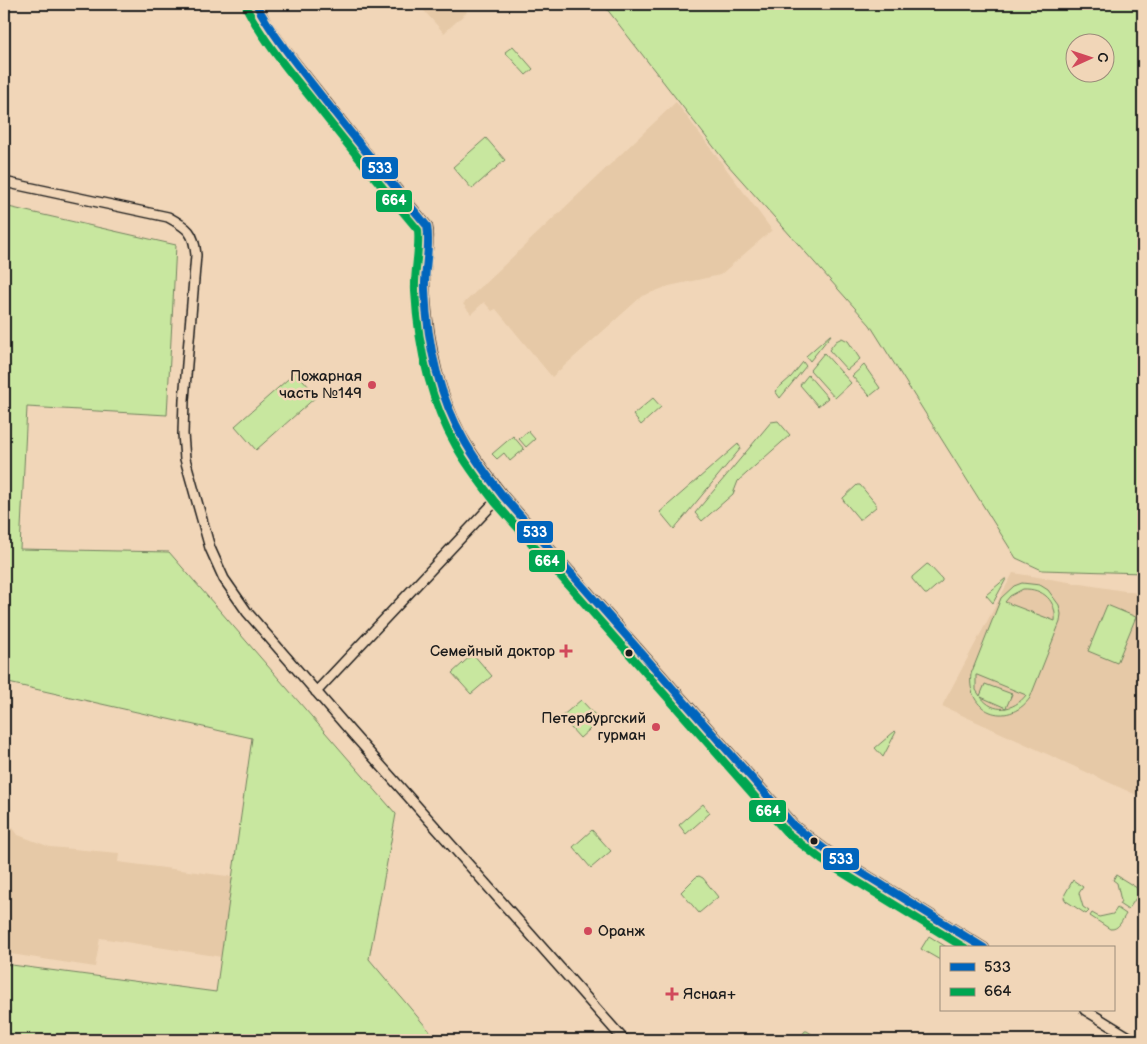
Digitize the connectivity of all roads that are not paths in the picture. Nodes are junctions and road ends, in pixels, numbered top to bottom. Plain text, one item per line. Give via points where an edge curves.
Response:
1 (256, 4) edge
2 (4, 182) edge
3 (503, 496) junction
4 (316, 692) junction
5 (981, 946) edge
6 (1088, 1012) edge
7 (624, 1040) edge
8 (1134, 1040) edge

1 - 3 street via 285,50 427,226 425,292 429,335 439,381 460,433
2 - 4 street via 168,217 191,232 196,255 183,434 191,483 210,548 224,579 247,612
3 - 4 street
3 - 5 street via 794,826 827,851
4 - 7 street
6 - 8 street

